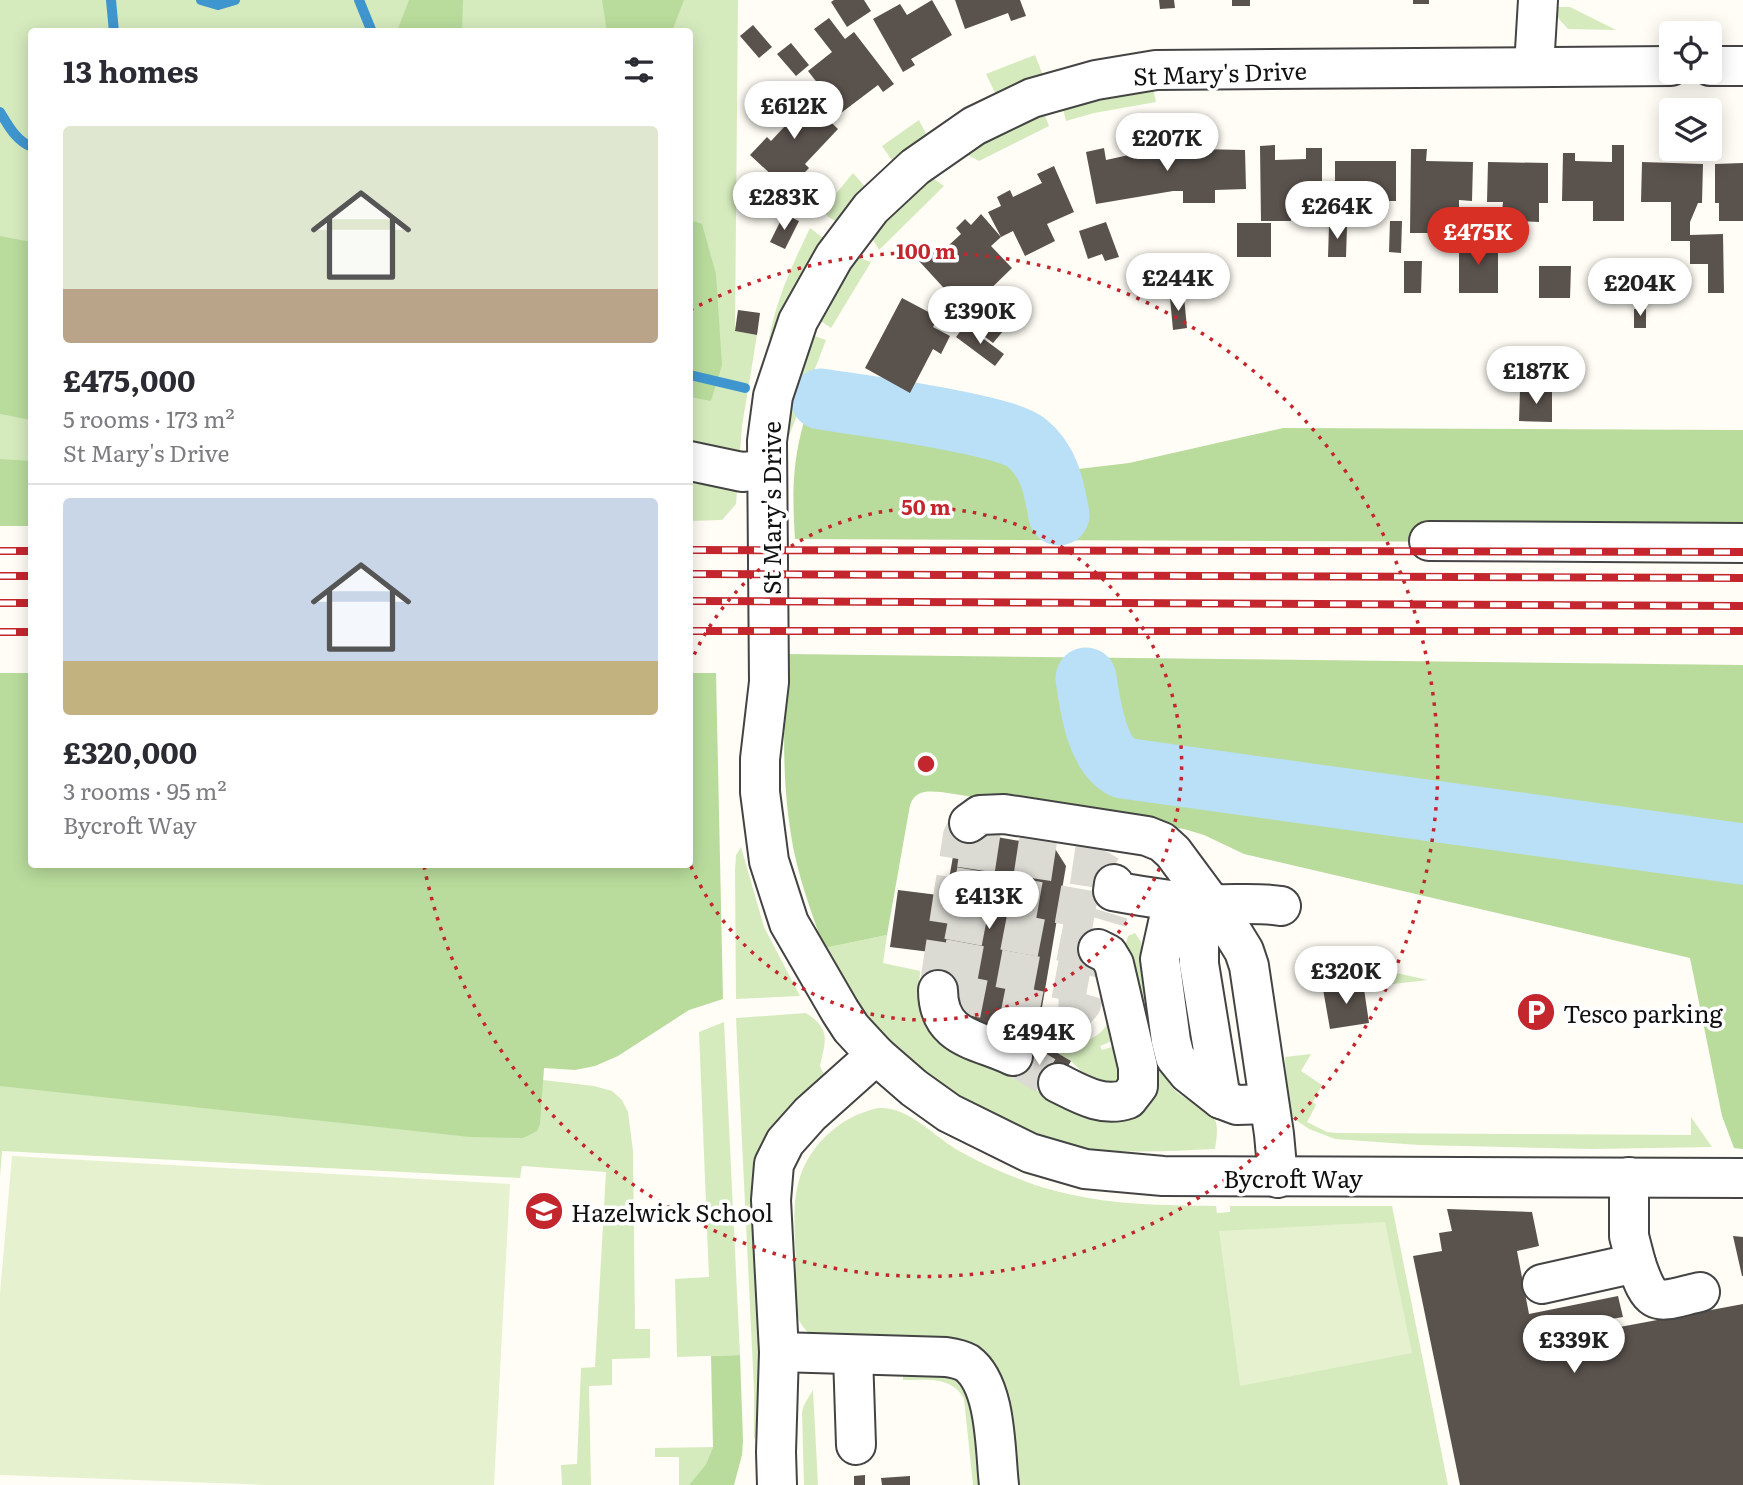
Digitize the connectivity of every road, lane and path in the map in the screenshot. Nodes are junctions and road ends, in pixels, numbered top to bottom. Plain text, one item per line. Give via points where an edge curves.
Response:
1 (1538, 0) edge
2 (1743, 65) edge
3 (1659, 66) edge
4 (1722, 66) edge
5 (1534, 67) junction
6 (693, 462) edge
7 (766, 470) junction
8 (1429, 541) dead end
9 (1743, 542) edge
10 (970, 822) tunnel mouth
11 (1114, 884) tunnel mouth
12 (1191, 902) junction
13 (1280, 906) dead end
14 (1098, 949) tunnel mouth
15 (938, 990) dead end
16 (876, 1055) junction
17 (1013, 1056) tunnel mouth
18 (1058, 1083) tunnel mouth
19 (1269, 1104) junction
20 (1629, 1177) junction
21 (1278, 1178) junction
22 (1743, 1178) edge
23 (1636, 1263) junction
24 (1542, 1284) dead end
25 (1700, 1292) dead end
26 (779, 1352) junction
27 (853, 1354) junction
28 (856, 1445) dead end
29 (774, 1480) edge
30 (999, 1485) edge

1 - 5 street
2 - 4 street
3 - 5 street, St Mary's Drive
5 - 7 street, St Mary's Drive via 1156,70 1032,98 974,126 915,167 872,208 834,257 798,321 781,367 768,422
6 - 7 street via 742,471
7 - 16 street, St Mary's Drive via 769,682 760,792 767,853 796,935 839,1011
8 - 9 street
10 - 12 street via 980,815 1004,814 1155,839 1173,852
11 - 12 street via 1113,891
12 - 13 street
12 - 19 street via 1239,942 1249,966
12 - 19 street via 1201,935 1198,953 1221,1099
14 - 18 street via 1111,958 1120,986 1138,1086 1128,1099 1111,1102 1088,1098
15 - 17 street via 942,1015 953,1030
16 - 21 street, Bycroft Way via 950,1113 1046,1159 1085,1169 1143,1175
16 - 26 street via 810,1114 785,1142 774,1164 771,1200
19 - 21 street
20 - 21 street, Bycroft Way
20 - 22 street, Bycroft Way
20 - 23 street via 1629,1236
23 - 24 street
23 - 25 street via 1651,1297 1667,1299
26 - 27 street
26 - 29 street
27 - 28 street
27 - 30 street via 946,1357 965,1362 978,1376 988,1400

